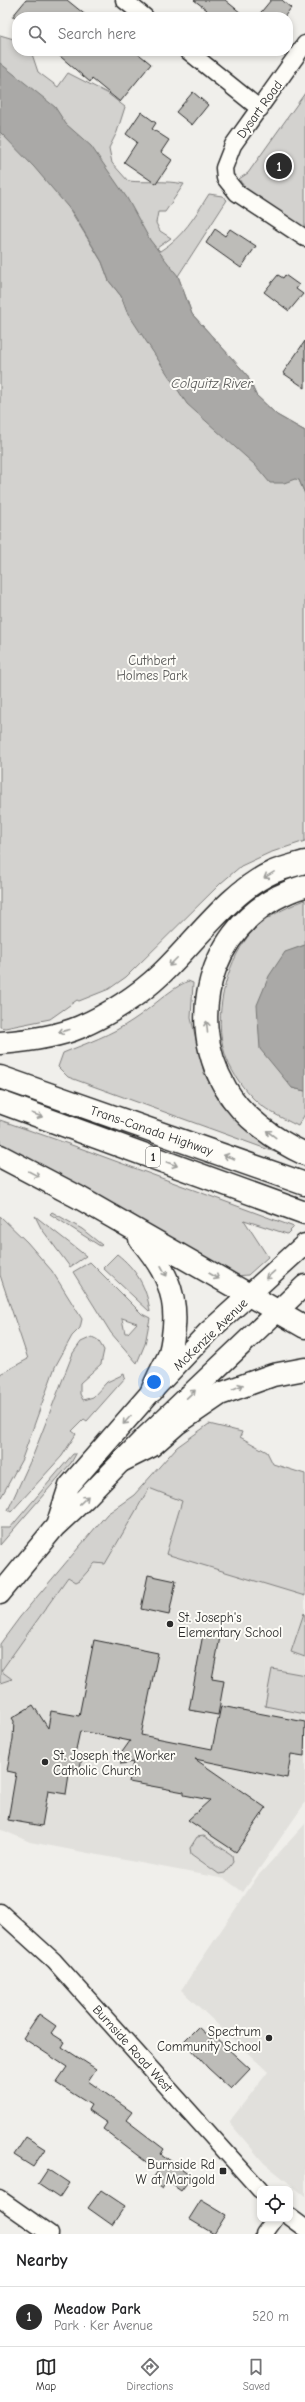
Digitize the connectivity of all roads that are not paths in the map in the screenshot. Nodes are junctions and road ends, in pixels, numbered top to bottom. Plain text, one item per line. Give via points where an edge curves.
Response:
1 (124, 0) edge
2 (140, 12) edge
3 (305, 44) edge
4 (194, 56) edge
5 (260, 109) junction
6 (305, 238) edge
7 (305, 862) edge
8 (305, 886) edge
9 (0, 1043) edge
10 (0, 1077) edge
11 (0, 1102) edge
12 (305, 1154) edge
13 (0, 1156) edge
14 (305, 1184) edge
15 (305, 1213) edge
16 (132, 1228) junction
17 (299, 1250) edge
18 (305, 1285) edge
19 (248, 1296) junction
20 (277, 1312) junction
21 (305, 1327) edge
22 (305, 1369) edge
23 (152, 1391) junction
24 (123, 1460) junction
25 (55, 1527) junction
26 (0, 1594) edge
27 (0, 1912) edge
28 (257, 2187) edge
29 (0, 2200) edge
30 (293, 2219) edge
31 (273, 2222) edge
32 (305, 2228) edge
33 (50, 2234) edge
34 (264, 2234) edge

1 - 2 street
3 - 5 street, Dysart Road
4 - 5 street
5 - 6 street, Dysart Road via 233,145 224,168 225,178 237,193
7 -> 9 highway via 273,872 241,893 160,974 110,1010 80,1027 24,1041
12 -> 8 highway via 286,1145 256,1123 237,1105 226,1089 210,1049 206,1005 209,984 217,963 234,933 266,903 288,891
14 -> 10 highway, Trans-Canada Highway / 1
11 -> 15 highway, Trans-Canada Highway / 1
13 -> 16 highway
16 -> 19 highway
16 -> 23 highway via 158,1260 168,1277 174,1295 175,1313 169,1357 158,1373
17 -> 19 main road, McKenzie Avenue
18 - 20 main road, McKenzie Avenue
19 - 20 highway
19 - 23 main road, McKenzie Avenue via 208,1332
20 - 21 highway
24 -> 20 main road, McKenzie Avenue
24 -> 22 highway via 151,1446 176,1424 220,1394 273,1375
23 -> 25 main road, McKenzie Avenue via 69,1486
25 -> 24 main road, McKenzie Avenue
25 - 26 main road, McKenzie Avenue
27 - 28 street, Burnside Road West via 54,1961
29 - 33 street
30 - 32 street
31 - 34 street

